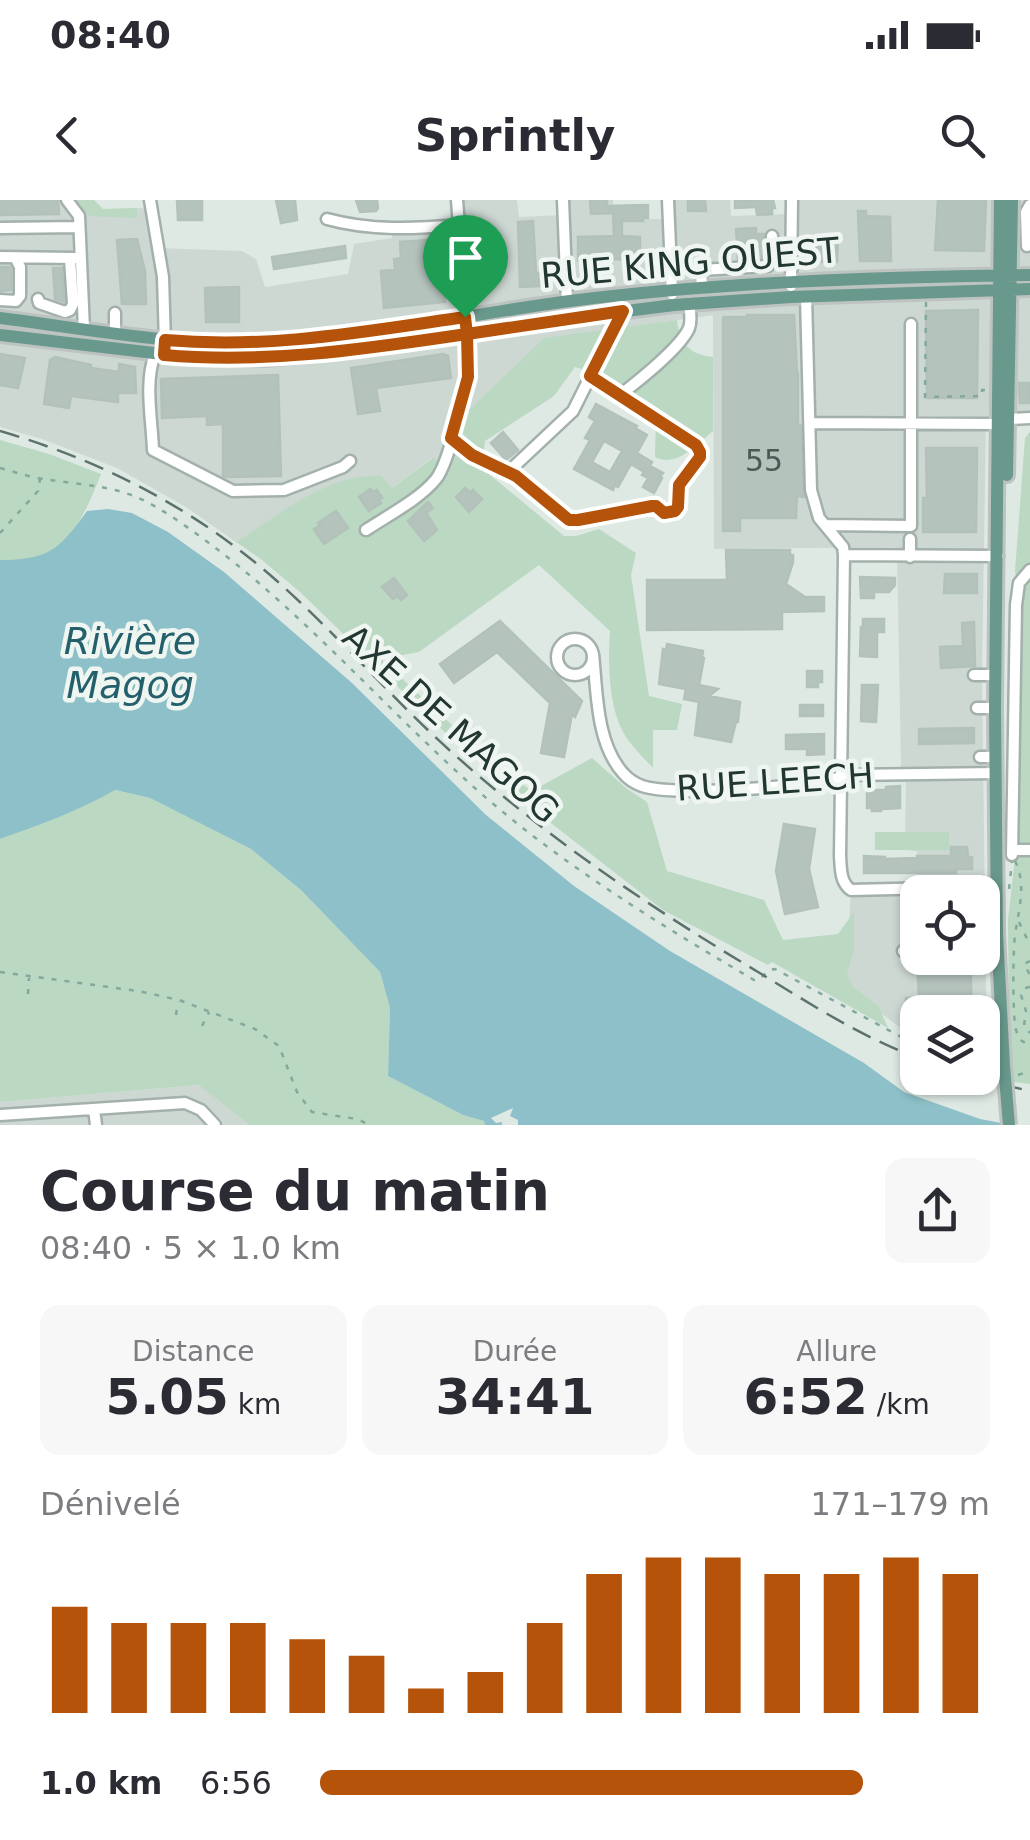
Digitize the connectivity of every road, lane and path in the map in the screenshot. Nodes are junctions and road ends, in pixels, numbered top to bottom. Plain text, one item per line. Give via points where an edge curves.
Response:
1 (67, 200) edge
2 (150, 200) edge
3 (458, 200) edge
4 (563, 200) edge
5 (668, 200) edge
6 (1000, 200) edge
7 (1012, 200) edge
8 (1030, 204) edge
9 (795, 205) edge
10 (1011, 217) junction
11 (1026, 218) junction
12 (328, 219) dead end
13 (459, 224) junction
14 (80, 227) junction
15 (0, 228) edge
16 (684, 232) dead end
17 (669, 233) junction
18 (772, 236) dead end
19 (1028, 245) edge
20 (1010, 250) junction
21 (0, 257) edge
22 (76, 258) junction
23 (16, 259) junction
24 (792, 265) junction
25 (765, 266) junction
26 (1030, 276) edge
27 (791, 282) junction
28 (1004, 282) junction
29 (762, 283) junction
30 (702, 288) junction
31 (1030, 288) edge
32 (798, 297) junction
33 (672, 298) junction
34 (38, 299) dead end
35 (0, 300) edge
36 (567, 301) junction
37 (926, 301) dead end
38 (689, 304) junction
39 (926, 308) junction
40 (623, 311) junction
41 (115, 313) dead end
42 (465, 317) junction
43 (0, 318) edge
44 (911, 324) joint
45 (84, 329) junction
46 (115, 334) junction
47 (467, 334) junction
48 (0, 336) edge
49 (165, 340) junction
50 (160, 355) junction
51 (590, 376) junction
52 (986, 390) dead end
53 (620, 395) junction
54 (1030, 418) edge
55 (1003, 422) junction
56 (811, 423) junction
57 (911, 424) junction
58 (451, 438) junction
59 (350, 461) dead end
60 (0, 468) edge
61 (508, 472) junction
62 (40, 478) junction
63 (826, 526) junction
64 (366, 530) dead end
65 (0, 533) edge
66 (910, 539) dead end
67 (844, 556) junction
68 (910, 556) junction
69 (998, 556) junction
70 (1030, 570) edge
71 (593, 654) dead end
72 (996, 674) junction
73 (974, 675) dead end
74 (978, 708) dead end
75 (995, 708) junction
76 (996, 756) junction
77 (980, 757) dead end
78 (996, 774) junction
79 (841, 778) junction
80 (1030, 850) edge
81 (1012, 853) junction
82 (995, 875) edge
83 (1000, 889) edge
84 (900, 891) edge
85 (1018, 920) junction
86 (1030, 945) edge
87 (1030, 961) edge
88 (0, 972) edge
89 (993, 975) edge
90 (1030, 975) edge
91 (30, 976) junction
92 (1030, 986) edge
93 (28, 994) dead end
94 (178, 1000) junction
95 (210, 1011) junction
96 (176, 1015) dead end
97 (202, 1026) dead end
98 (1030, 1032) edge
99 (900, 1036) edge
100 (1030, 1046) edge
101 (94, 1108) junction
102 (0, 1115) edge
103 (96, 1125) edge
104 (215, 1125) edge
105 (370, 1125) edge
106 (1008, 1125) edge

1 - 14 street
2 - 49 street via 164,277
3 - 13 street
4 - 36 street
5 - 17 street
6 - 28 main road
7 - 10 main road
8 - 11 street
9 - 24 street
10 - 11 street
10 - 20 main road
11 - 19 street
12 - 13 street via 373,228
13 - 42 street
14 - 15 street
14 - 22 street
16 - 17 street
17 - 33 street
18 - 25 street via 773,258
19 - 20 street
20 - 28 main road
21 - 23 street
22 - 23 street
22 - 34 street via 70,310
22 - 45 street
23 - 35 street via 20,296 16,302
24 - 25 street
24 - 27 street
25 - 29 street
25 - 30 street via 700,270
26 - 28 main road, RUE KING OUEST
27 - 28 main road, RUE KING OUEST via 896,271
27 - 29 main road, RUE KING OUEST
27 - 32 street
28 - 31 main road, RUE KING OUEST
28 - 32 main road, RUE KING OUEST
28 - 55 main road
29 - 30 main road, RUE KING OUEST
30 - 33 main road, RUE KING OUEST
32 - 38 main road, RUE KING OUEST
32 - 56 street
33 - 36 main road, RUE KING OUEST
33 - 38 main road, RUE KING OUEST
33 - 40 main road, RUE KING OUEST
36 - 42 main road, RUE KING OUEST
37 - 39 path
38 - 53 street via 687,332
39 - 44 path
39 - 52 path via 925,397 982,396
40 - 47 main road, RUE KING OUEST
40 - 51 street
41 - 46 street
42 - 47 street
42 - 49 main road, RUE KING OUEST via 306,340
43 - 45 main road, RUE KING OUEST
44 - 57 street
45 - 46 main road, RUE KING OUEST
46 - 49 main road, RUE KING OUEST
47 - 50 main road, RUE KING OUEST via 296,357
47 - 58 street via 474,376
48 - 50 main road, RUE KING OUEST
49 - 50 street
50 - 59 street via 152,361 150,389 153,450 165,457 232,491 284,490
51 - 53 street
51 - 61 street via 573,411
53 - 61 street via 700,452 679,485 675,511 652,506 573,520
54 - 55 street
55 - 57 street
55 - 69 main road via 1006,537
56 - 57 street
56 - 63 street via 811,490
57 - 63 street via 911,526
58 - 61 street
58 - 64 street via 436,480
60 - 62 path, AXE DE MAGOG
62 - 65 path via 38,491
62 - 99 path, AXE DE MAGOG via 133,496 178,521 307,626 468,783 564,858 754,980 775,969
63 - 67 street
66 - 68 street
67 - 68 street
67 - 79 street
68 - 69 street
69 - 72 main road
70 - 81 street via 1019,583 1016,604
71 - 79 street, RUE LEECH via 606,741 632,782 661,790 723,790
72 - 73 street
72 - 75 main road
74 - 75 street
75 - 76 main road
76 - 77 street
76 - 78 main road
78 - 79 street, RUE LEECH via 924,780 889,771
78 - 82 main road via 989,822
79 - 84 street via 845,886
80 - 81 street
81 - 83 path via 1009,889
81 - 85 path via 1020,870
85 - 86 path
85 - 100 path via 1015,1027 1018,1039
87 - 90 path via 1024,964
88 - 91 path
89 - 106 main road, bridge
91 - 93 path
91 - 94 path
92 - 98 path via 1021,995
94 - 95 path
94 - 96 path
95 - 97 path
95 - 105 path via 279,1046 312,1112
101 - 102 street
101 - 103 street
101 - 104 street via 185,1103

